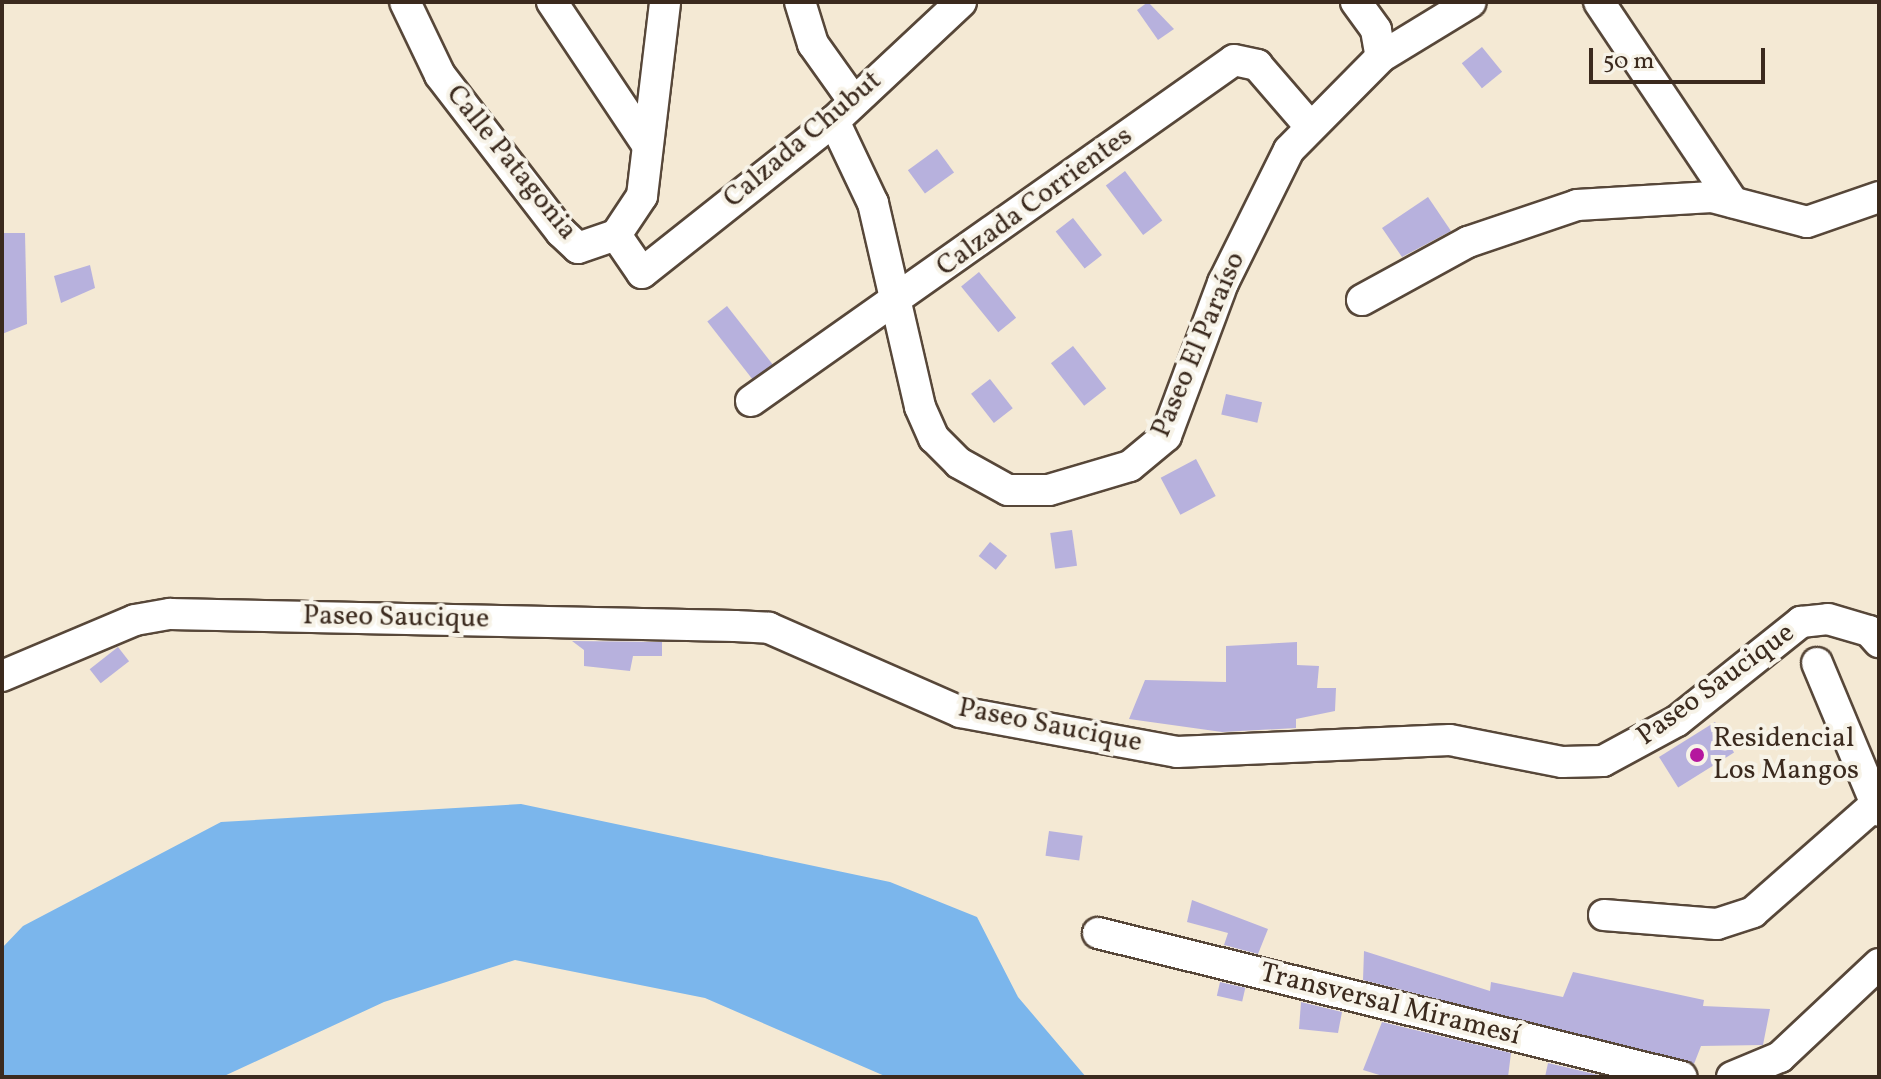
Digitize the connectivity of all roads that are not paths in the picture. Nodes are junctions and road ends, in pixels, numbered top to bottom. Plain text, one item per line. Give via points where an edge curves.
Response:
1 (405, 2) edge
2 (552, 2) edge
3 (665, 2) edge
4 (800, 2) edge
5 (961, 2) edge
6 (1356, 2) edge
7 (1471, 2) edge
8 (1599, 2) edge
9 (1381, 57) junction
10 (844, 111) junction
11 (1308, 124) junction
12 (646, 143) junction
13 (1879, 197) edge
14 (1733, 202) junction
15 (616, 235) junction
16 (642, 273) joint
17 (1362, 300) dead end
18 (898, 301) junction
19 (751, 401) dead end
20 (1879, 642) edge
21 (1817, 663) dead end
22 (2, 676) edge
23 (1878, 808) edge
24 (1604, 915) dead end
25 (1098, 933) dead end
26 (1879, 964) edge
27 (1749, 1075) edge
28 (1682, 1077) edge

1 - 15 street, Calle Patagonia via 440,75 561,232 578,248
2 - 12 street
3 - 12 street
4 - 10 street, Paseo El Paraíso
5 - 10 street, Calzada Chubut
6 - 9 street via 1376,30
7 - 9 street, Paseo El Paraíso
8 - 14 street
9 - 11 street, Paseo El Paraíso
10 - 16 street, Calzada Chubut
10 - 18 street, Paseo El Paraíso
11 - 18 street, Calzada Corrientes via 1257,65 1234,60
11 - 18 street, Paseo El Paraíso via 1223,283 1166,436 1130,466 1049,490 1008,490 959,463 920,407
12 - 15 street via 642,196
13 - 14 street via 1807,222
14 - 17 street via 1630,197 1523,219
15 - 16 street, Calle Patagonia
18 - 19 street, Calzada Corrientes
20 - 22 street, Paseo Saucique via 1869,631 1828,619 1801,622 1677,721 1603,761 1562,762 1450,740 1177,752 960,712 758,627 170,614 135,620
21 - 23 street
23 - 24 street via 1753,912 1717,924
25 - 28 street, Transversal Miramesí
26 - 27 street

